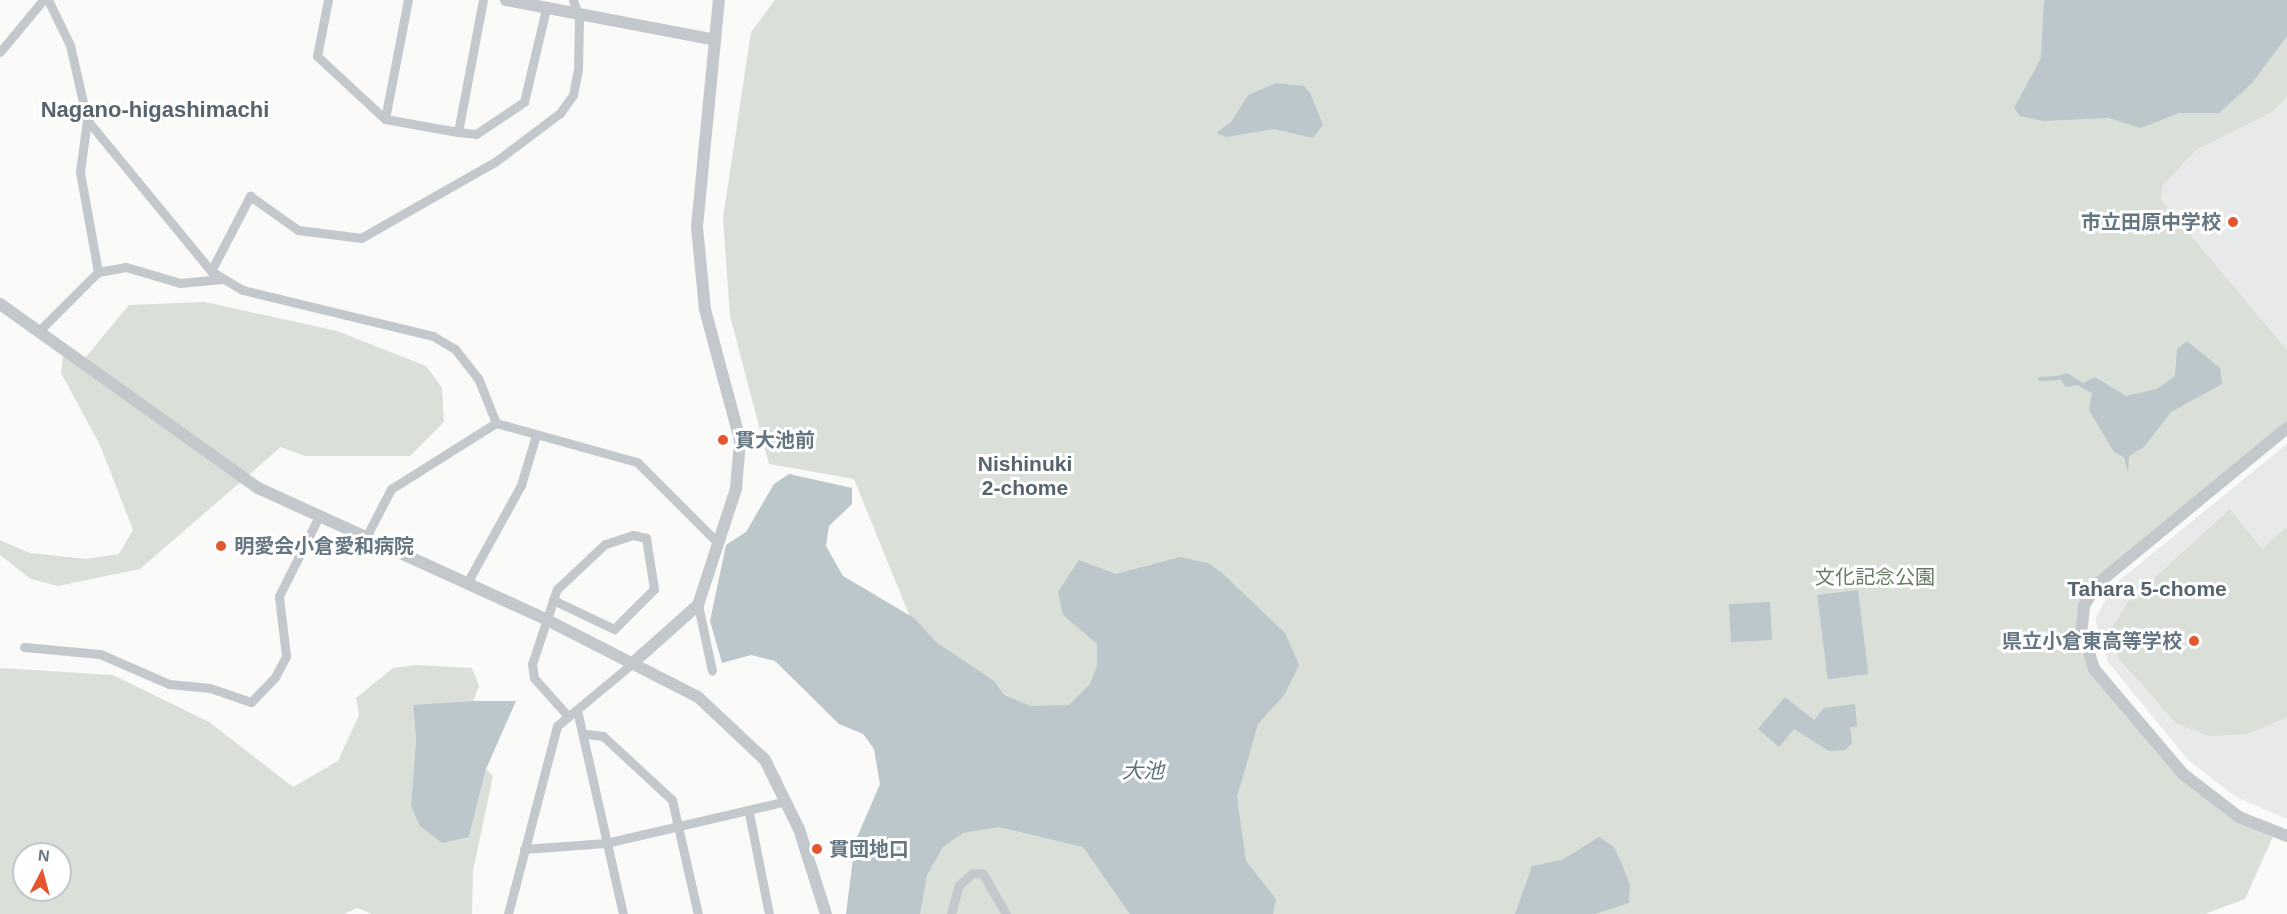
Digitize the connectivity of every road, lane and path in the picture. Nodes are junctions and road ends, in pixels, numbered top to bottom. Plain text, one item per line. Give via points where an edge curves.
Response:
1 (43, 0) edge
2 (48, 0) edge
3 (328, 0) edge
4 (408, 0) edge
5 (483, 0) edge
6 (506, 0) edge
7 (573, 0) edge
8 (719, 0) edge
9 (546, 9) junction
10 (579, 16) junction
11 (4, 40) edge
12 (715, 40) junction
13 (0, 52) edge
14 (385, 119) junction
15 (87, 120) junction
16 (458, 132) junction
17 (211, 271) junction
18 (98, 272) junction
19 (222, 279) junction
20 (0, 304) edge
21 (38, 332) junction
22 (496, 423) junction
23 (2287, 428) edge
24 (536, 435) junction
25 (318, 518) junction
26 (365, 539) junction
27 (718, 543) junction
28 (467, 583) junction
29 (553, 600) junction
30 (698, 605) junction
31 (547, 620) junction
32 (24, 647) dead end
33 (634, 662) junction
34 (712, 670) dead end
35 (577, 710) junction
36 (567, 715) junction
37 (586, 734) junction
38 (786, 801) junction
39 (749, 813) junction
40 (679, 828) junction
41 (2287, 836) edge
42 (606, 843) junction
43 (524, 849) junction
44 (508, 914) edge
45 (623, 914) edge
46 (698, 914) edge
47 (769, 914) edge
48 (826, 914) edge
49 (951, 914) edge
50 (1006, 914) edge

1 - 11 street
2 - 15 street via 70,45
3 - 14 street via 317,56
4 - 14 street
5 - 16 street
6 - 9 street
7 - 10 street
8 - 12 street
9 - 10 street
9 - 16 street via 524,102 476,134
10 - 12 street
10 - 17 street via 573,95 560,113 495,162 361,238 298,230 250,196
11 - 13 street
12 - 27 street via 711,122 697,227 705,309 740,440 736,489
14 - 16 street
15 - 17 street
15 - 18 street via 80,172
17 - 19 street
18 - 19 street via 126,267 180,283
18 - 21 street
19 - 22 street via 243,290 433,336 455,349 478,378
20 - 21 street
21 - 25 street via 230,471
22 - 24 street
22 - 26 street via 391,489
23 - 41 street via 2098,583 2085,605 2082,629 2094,669 2182,774 2239,817
24 - 27 street via 649,469
24 - 28 street via 521,484
25 - 26 street
25 - 32 street via 279,596 286,656 275,677 251,702 210,688 169,684 100,654
26 - 28 street
27 - 30 street
28 - 31 street
29 - 29 street via 557,589 605,544 633,535 646,538 654,589 614,629
29 - 31 street
30 - 33 street
30 - 34 street
31 - 33 street
31 - 36 street via 532,664 534,678
33 - 35 street
33 - 38 street via 726,717 765,760
35 - 36 street
35 - 37 street
36 - 43 street via 545,758
37 - 40 street via 603,736 672,800
37 - 42 street
38 - 39 street
38 - 48 street
39 - 40 street
39 - 47 street
40 - 42 street
40 - 46 street
42 - 43 street
42 - 45 street
43 - 44 street
49 - 50 street via 959,885 973,873 984,874

